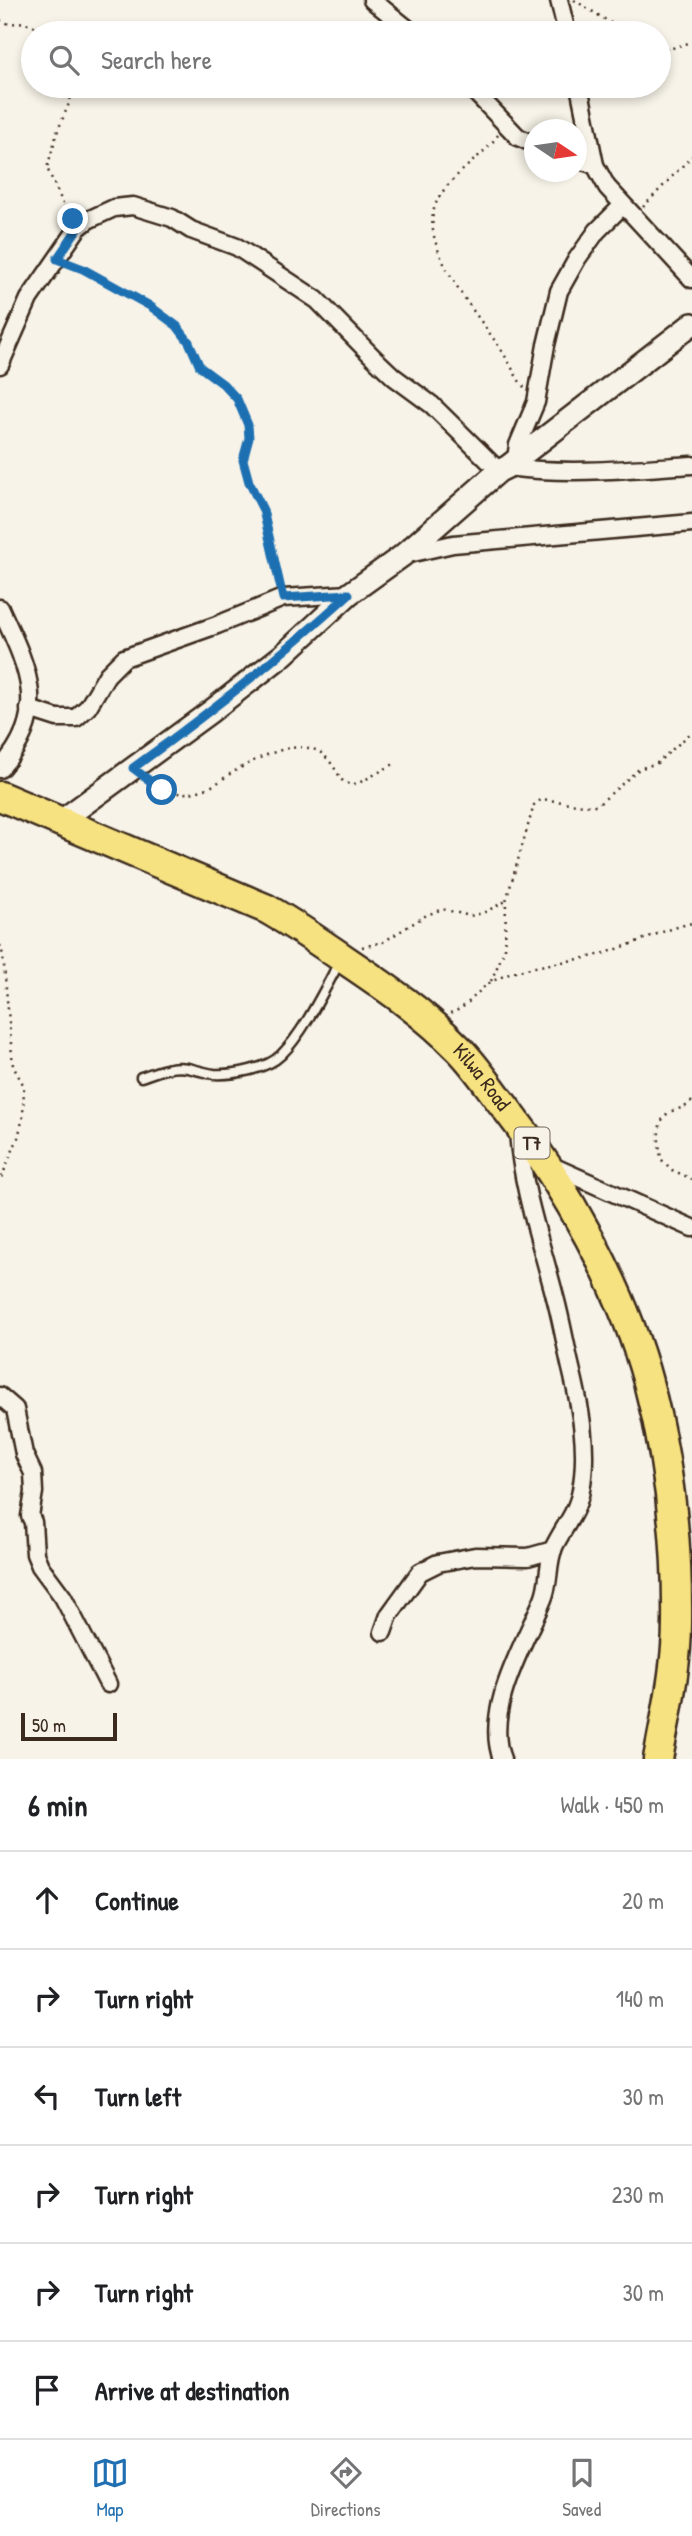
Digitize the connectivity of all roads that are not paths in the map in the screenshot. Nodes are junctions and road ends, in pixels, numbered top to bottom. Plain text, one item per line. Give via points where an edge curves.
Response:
1 (372, 0) edge
2 (559, 0) edge
3 (398, 21) edge
4 (564, 21) edge
5 (480, 98) edge
6 (581, 98) edge
7 (524, 139) edge
8 (587, 162) edge
9 (595, 165) junction
10 (629, 210) junction
11 (692, 279) edge
12 (692, 324) edge
13 (0, 365) edge
14 (692, 465) edge
15 (508, 466) junction
16 (692, 523) edge
17 (402, 556) junction
18 (349, 594) junction
19 (0, 608) edge
20 (29, 709) junction
21 (0, 769) edge
22 (0, 796) edge
23 (61, 821) junction
24 (342, 958) junction
25 (141, 1077) dead end
26 (518, 1124) junction
27 (546, 1164) junction
28 (692, 1228) edge
29 (0, 1396) edge
30 (553, 1550) junction
31 (383, 1632) dead end
32 (108, 1684) dead end
33 (502, 1759) edge
34 (658, 1759) edge

1 - 3 street
2 - 4 street
5 - 7 street
6 - 9 street
8 - 9 street
9 - 10 street via 607,187
10 - 11 street
10 - 15 street via 597,230 559,291 536,402
12 - 15 street
13 - 15 street via 29,299 78,228 114,208 133,206 237,247 317,300 394,376
14 - 15 street via 578,472
15 - 17 street
16 - 17 street via 453,544
17 - 18 street
18 - 20 street via 283,598 124,658 76,718 57,718
18 - 23 street via 210,712
19 - 20 street via 25,665 31,691
20 - 21 street via 28,723
22 - 23 highway, Kilwa Road / T7
23 - 24 highway, Kilwa Road / T7 via 267,909
24 - 25 lane via 280,1056 260,1067 228,1073 168,1068
24 - 26 highway, Kilwa Road / T7 via 426,1018 460,1051
26 - 27 highway, Kilwa Road / T7
26 - 30 street via 520,1165 582,1422 581,1493
27 - 28 street
27 - 34 highway, Kilwa Road / T7 via 631,1331 665,1458 676,1556 677,1626
29 - 32 street via 15,1409 24,1454 33,1473 30,1516 35,1554
30 - 31 street via 528,1557 475,1556 438,1563 420,1572 389,1615
30 - 33 street via 544,1597 517,1655 496,1725

